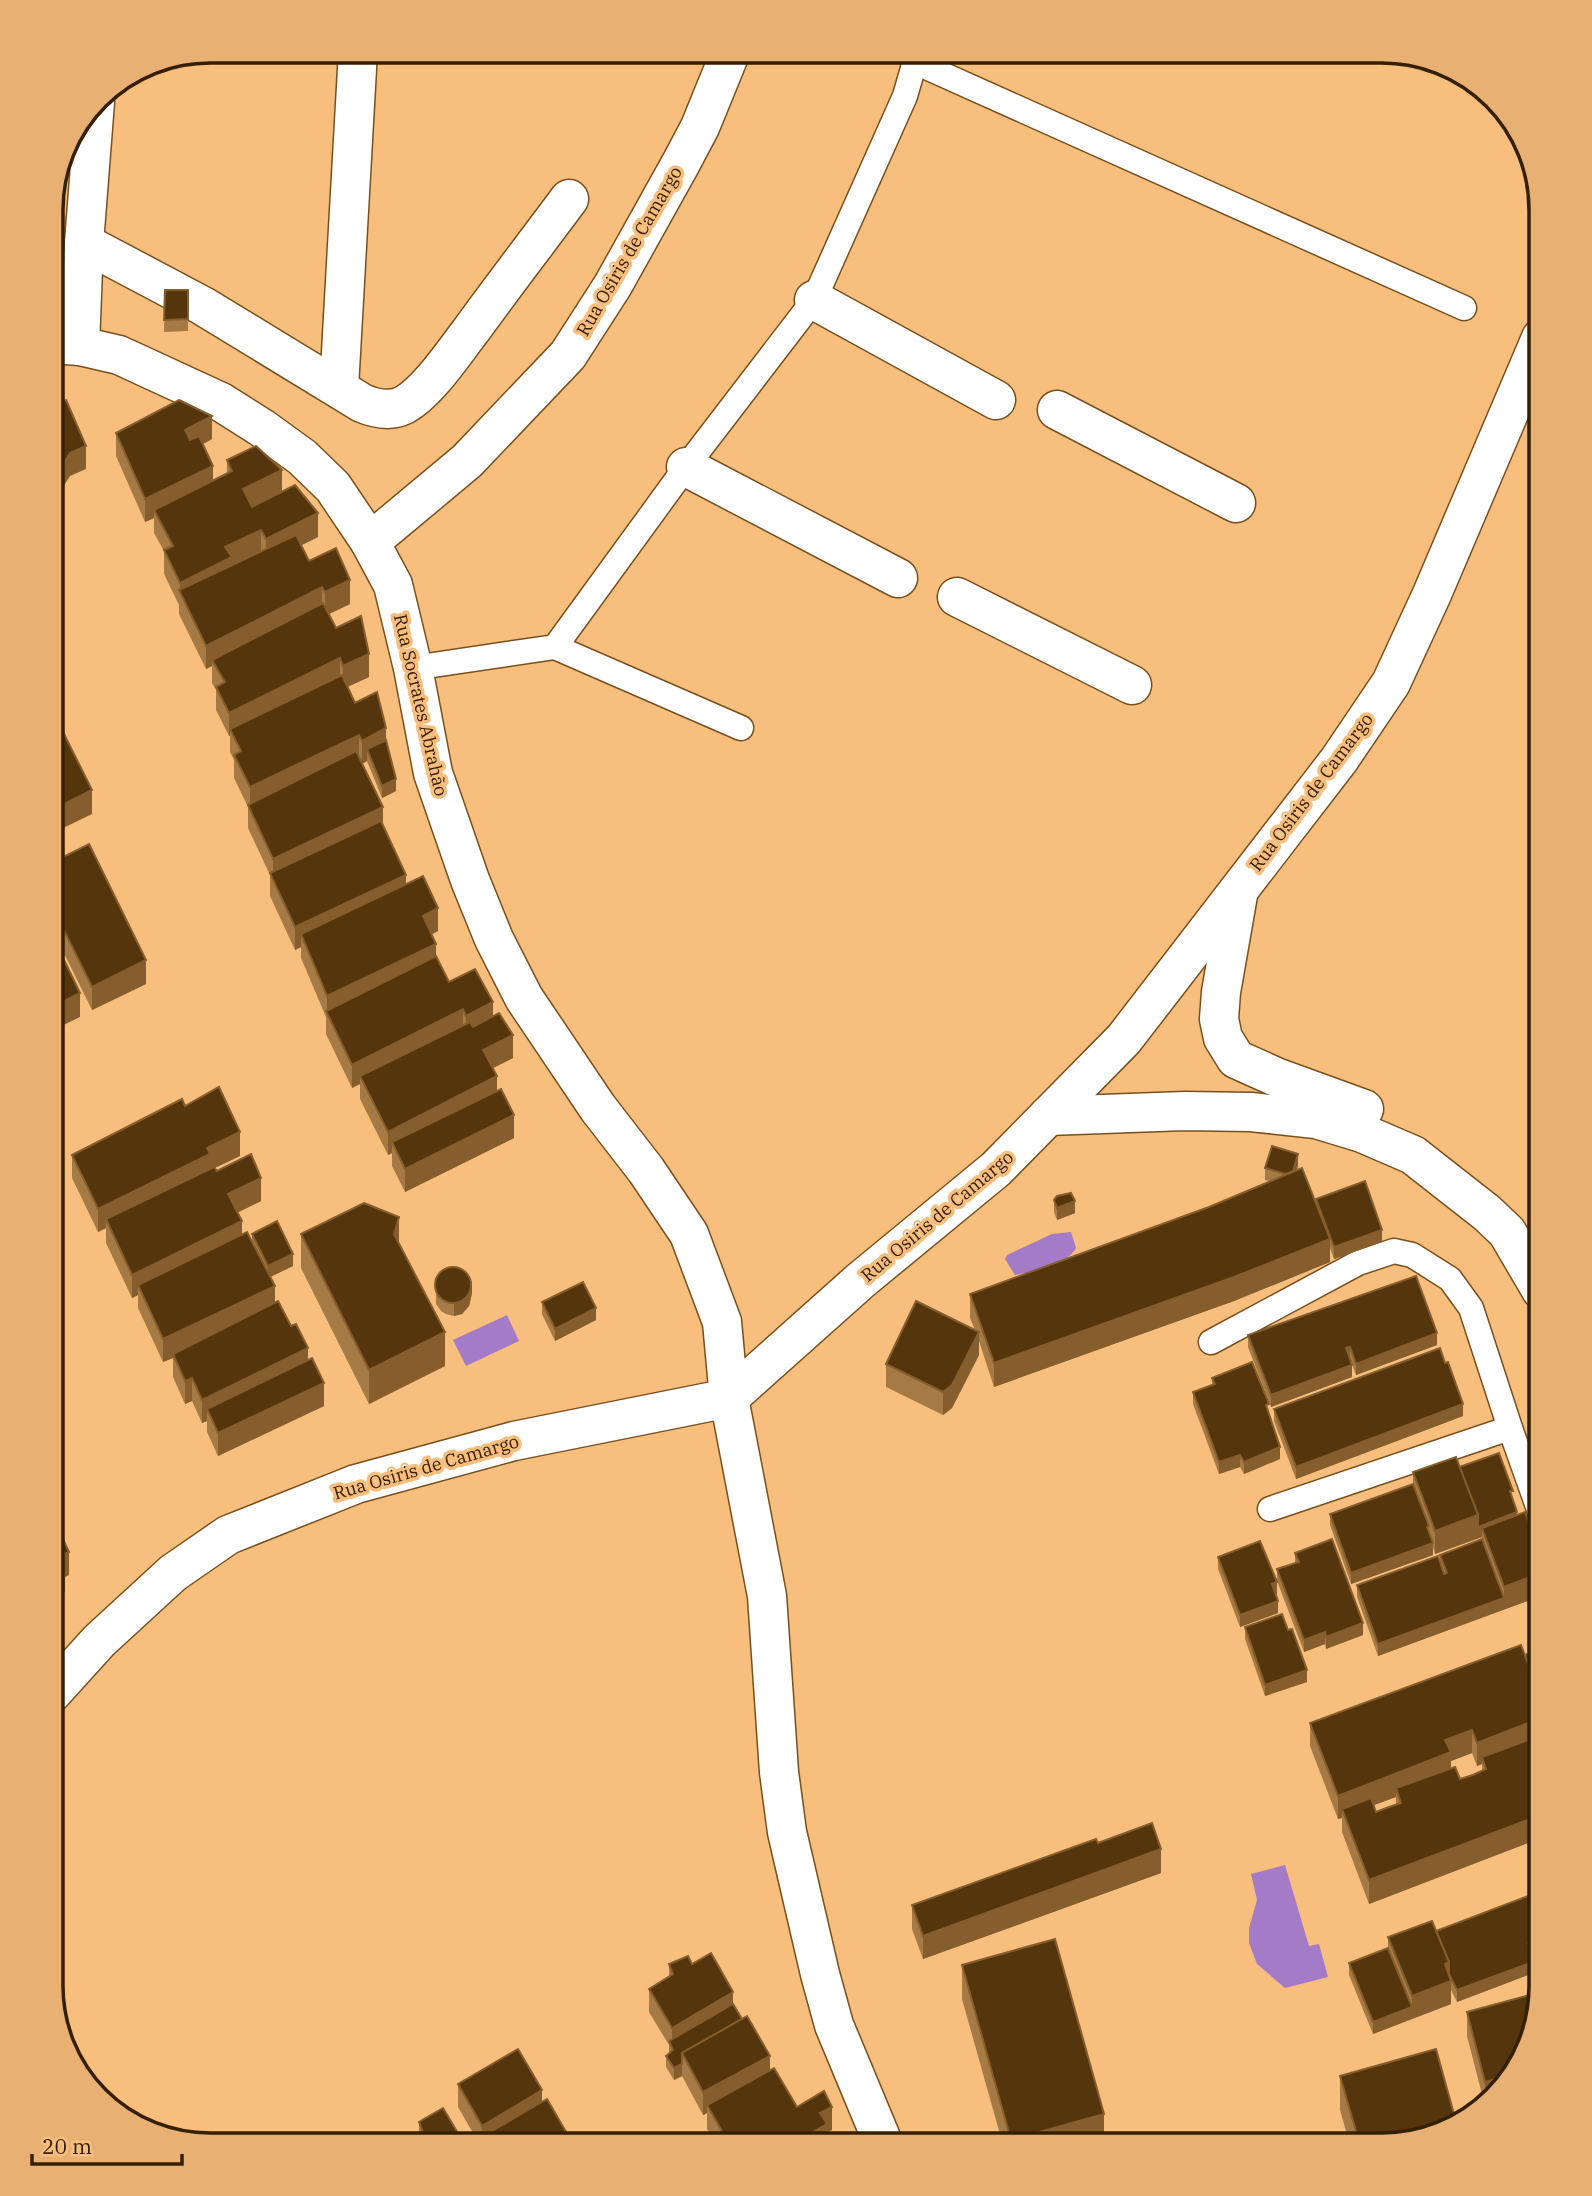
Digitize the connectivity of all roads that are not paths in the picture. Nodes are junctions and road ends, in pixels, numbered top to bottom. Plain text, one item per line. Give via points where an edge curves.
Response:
1 (357, 63) edge
2 (726, 63) edge
3 (914, 63) edge
4 (931, 63) edge
5 (95, 118) edge
6 (569, 199) dead end
7 (84, 243) junction
8 (814, 300) junction
9 (1464, 309) dead end
10 (66, 345) edge
11 (1529, 366) edge
12 (339, 388) junction
13 (996, 400) dead end
14 (1057, 410) dead end
15 (686, 467) junction
16 (1236, 503) dead end
17 (370, 542) junction
18 (898, 578) dead end
19 (957, 597) dead end
20 (555, 647) junction
21 (413, 668) junction
22 (1132, 685) dead end
23 (741, 728) dead end
24 (1239, 888) junction
25 (1048, 1116) junction
26 (1413, 1155) junction
27 (1529, 1270) edge
28 (1211, 1342) dead end
29 (729, 1398) junction
30 (1510, 1428) junction
31 (1529, 1481) edge
32 (1270, 1509) dead end
33 (63, 1681) edge
34 (879, 2133) edge

1 - 12 street
2 - 17 street, Rua Osiris de Camargo via 681,163 568,355 467,461
3 - 8 lane via 878,161
4 - 9 lane
5 - 7 street
6 - 12 street via 418,395 402,406 376,409
7 - 10 street
7 - 12 street via 203,306
8 - 13 street
8 - 15 lane
10 - 17 street, Rua Socrates Abrahão via 119,355 221,402 262,428 333,487
11 - 24 street, Rua Osiris de Camargo via 1391,683 1339,760
14 - 16 street
15 - 18 street
15 - 20 lane
17 - 21 street, Rua Socrates Abrahão via 393,585
19 - 22 street
20 - 21 lane
20 - 23 lane
21 - 29 street, Rua Socrates Abrahão via 433,773 489,927 524,998 690,1234 722,1322
24 - 25 street, Rua Osiris de Camargo via 1124,1039
24 - 26 street via 1219,1019 1223,1038 1236,1059 1357,1105 1384,1121
25 - 26 street via 1251,1111 1316,1119
25 - 29 street, Rua Osiris de Camargo via 996,1169 860,1281
26 - 27 street via 1488,1213 1507,1232
28 - 30 lane via 1358,1263 1394,1251 1412,1255 1450,1279 1471,1308
29 - 33 street, Rua Osiris de Camargo via 514,1441 356,1483 228,1535 173,1573
29 - 34 street, Rua Socrates Abrahão via 767,1596 787,1832 834,2025
30 - 31 lane
30 - 32 lane

